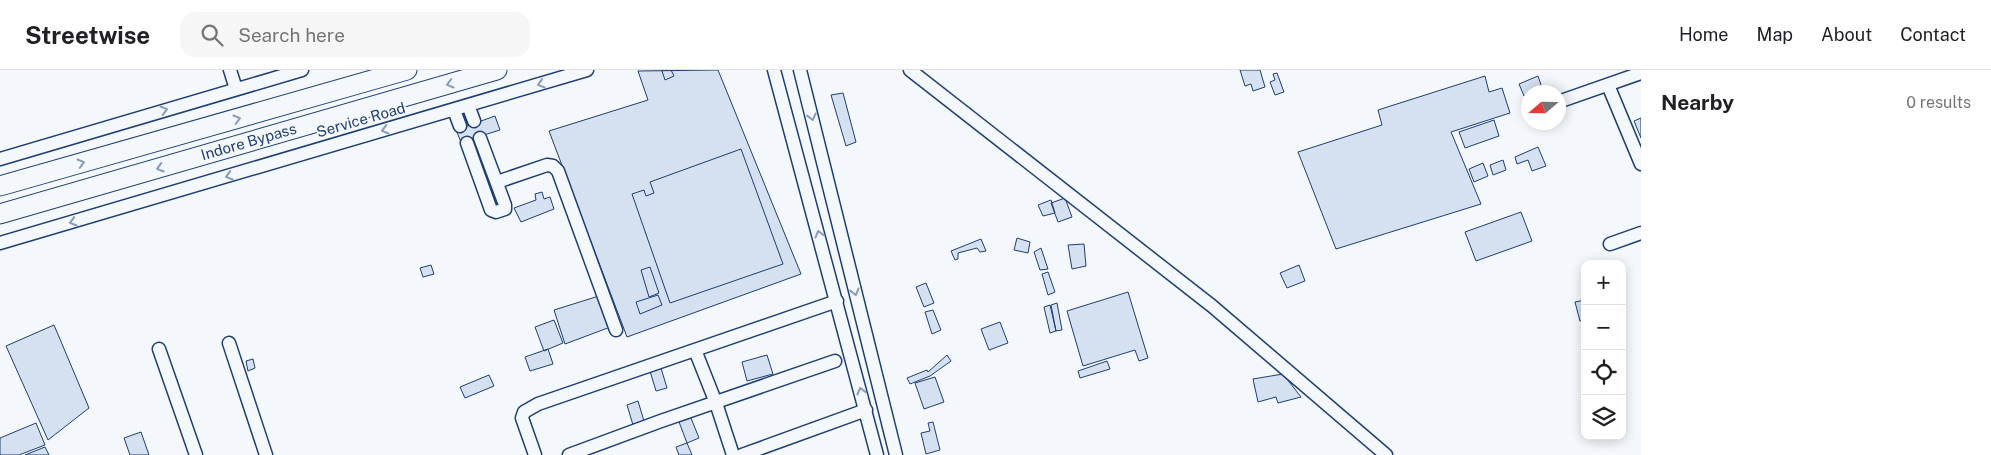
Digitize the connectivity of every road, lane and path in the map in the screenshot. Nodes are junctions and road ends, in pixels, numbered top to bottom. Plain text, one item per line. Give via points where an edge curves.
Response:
1 (230, 70) edge
2 (302, 70) edge
3 (407, 70) edge
4 (497, 70) edge
5 (588, 70) edge
6 (774, 70) edge
7 (800, 70) edge
8 (910, 70) edge
9 (1641, 73) edge
10 (1608, 85) junction
11 (236, 89) junction
12 (1566, 99) edge
13 (468, 106) junction
14 (454, 110) junction
15 (474, 121) dead end
16 (460, 126) dead end
17 (480, 138) dead end
18 (466, 143) dead end
19 (0, 159) edge
20 (1641, 164) edge
21 (497, 182) junction
22 (0, 186) edge
23 (0, 214) edge
24 (1641, 233) edge
25 (0, 243) edge
26 (1610, 244) dead end
27 (837, 301) junction
28 (616, 330) dead end
29 (229, 342) dead end
30 (159, 349) dead end
31 (695, 350) junction
32 (835, 362) dead end
33 (716, 403) junction
34 (866, 410) junction
35 (772, 450) edge
36 (196, 455) edge
37 (266, 455) edge
38 (535, 455) edge
39 (569, 455) edge
40 (733, 455) edge
41 (742, 455) edge
42 (877, 455) edge
43 (896, 455) edge
44 (1386, 455) edge

1 - 11 street
2 - 11 street
22 -> 3 highway, Indore Bypass
4 -> 23 highway, Indore Bypass
5 -> 13 street, Service Road
27 -> 6 street
7 -> 43 street
8 - 44 street via 1212,306
9 - 10 street
10 - 12 street
10 - 20 street
19 -> 11 street
13 - 14 street, Service Road
13 - 15 street
14 - 16 street
14 -> 25 street, Service Road
17 - 21 street
18 - 21 street via 491,210 496,212 506,208
21 - 28 street via 547,166 553,166 558,172
24 - 26 street
27 - 31 street
34 -> 27 street
29 - 37 street
30 - 36 street
31 - 33 street
31 - 38 street via 538,404 524,412 523,421
32 - 33 street
33 - 39 street
33 - 40 street
34 - 35 street
34 - 42 street
35 - 41 street

